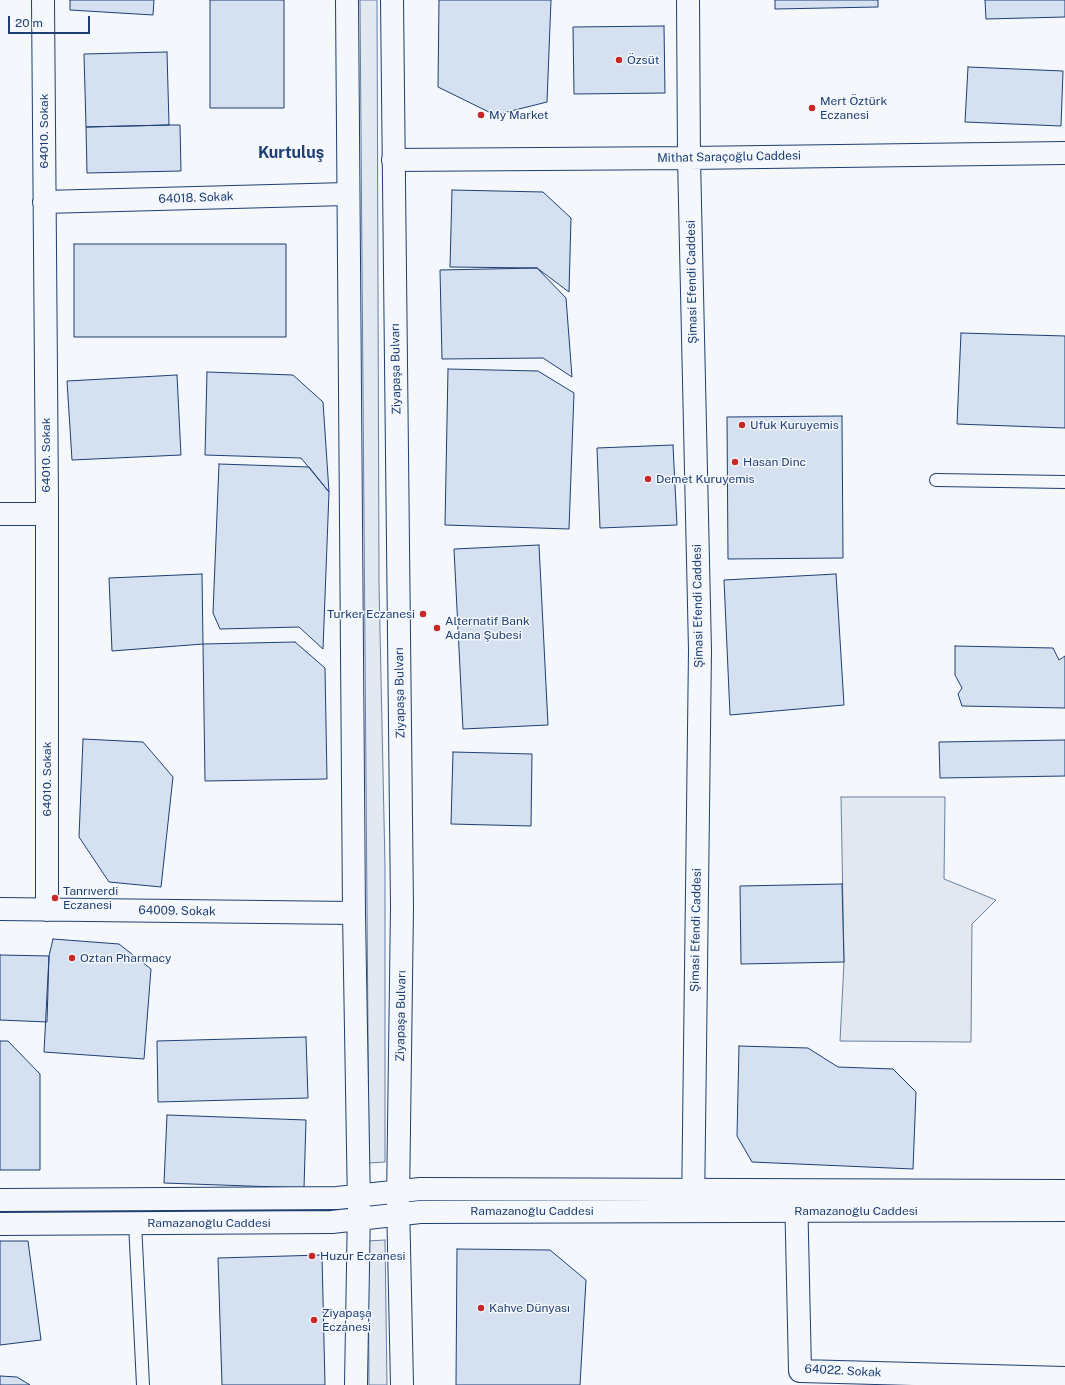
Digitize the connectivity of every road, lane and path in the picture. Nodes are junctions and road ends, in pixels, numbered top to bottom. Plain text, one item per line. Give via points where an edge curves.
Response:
1 (43, 0) edge
2 (347, 0) edge
3 (392, 0) edge
4 (688, 0) edge
5 (1065, 153) edge
6 (689, 158) junction
7 (393, 160) junction
8 (348, 194) junction
9 (44, 202) junction
10 (936, 480) dead end
11 (1065, 482) edge
12 (0, 514) edge
13 (47, 514) junction
14 (0, 909) edge
15 (47, 910) junction
16 (354, 913) junction
17 (694, 1190) junction
18 (399, 1191) junction
19 (1065, 1191) edge
20 (359, 1196) junction
21 (0, 1200) edge
22 (796, 1200) junction
23 (1065, 1210) edge
24 (693, 1211) junction
25 (398, 1214) junction
26 (359, 1219) junction
27 (135, 1223) junction
28 (0, 1224) edge
29 (1065, 1378) edge
30 (143, 1385) edge
31 (356, 1385) edge
32 (402, 1385) edge

1 - 9 main road, 64010. Sokak
2 - 8 main road
3 - 7 main road, Ziyapaşa Bulvarı
4 - 6 main road, Şimasi Efendi Caddesi
5 - 6 main road, Mithat Saraçoğlu Caddesi
6 - 7 main road, Mithat Saraçoğlu Caddesi
6 - 17 main road, Şimasi Efendi Caddesi via 700,650
7 - 18 main road, Ziyapaşa Bulvarı via 402,907
8 - 9 main road, 64018. Sokak
8 - 16 main road
9 - 13 main road, 64010. Sokak
10 - 11 lane
12 - 13 main road
13 - 15 main road, 64010. Sokak
14 - 15 main road, 64009. Sokak
15 - 16 main road, 64009. Sokak
16 - 20 main road
17 - 18 main road, Ramazanoğlu Caddesi
17 - 22 main road, Ramazanoğlu Caddesi
17 - 24 main road, Şimasi Efendi Caddesi
18 - 20 main road, Ramazanoğlu Caddesi
18 - 25 main road, Ziyapaşa Bulvarı
19 - 22 main road, Ramazanoğlu Caddesi
20 - 21 main road, Ramazanoğlu Caddesi
20 - 26 main road
22 - 23 main road, Ramazanoğlu Caddesi
22 - 24 main road, Ramazanoğlu Caddesi
22 - 29 main road, 64022. Sokak via 800,1371
24 - 25 main road, Ramazanoğlu Caddesi
25 - 26 main road, Ramazanoğlu Caddesi
25 - 32 main road, Ziyapaşa Bulvarı
26 - 27 main road, Ramazanoğlu Caddesi via 332,1222
26 - 31 main road
27 - 28 main road, Ramazanoğlu Caddesi
27 - 30 lane

